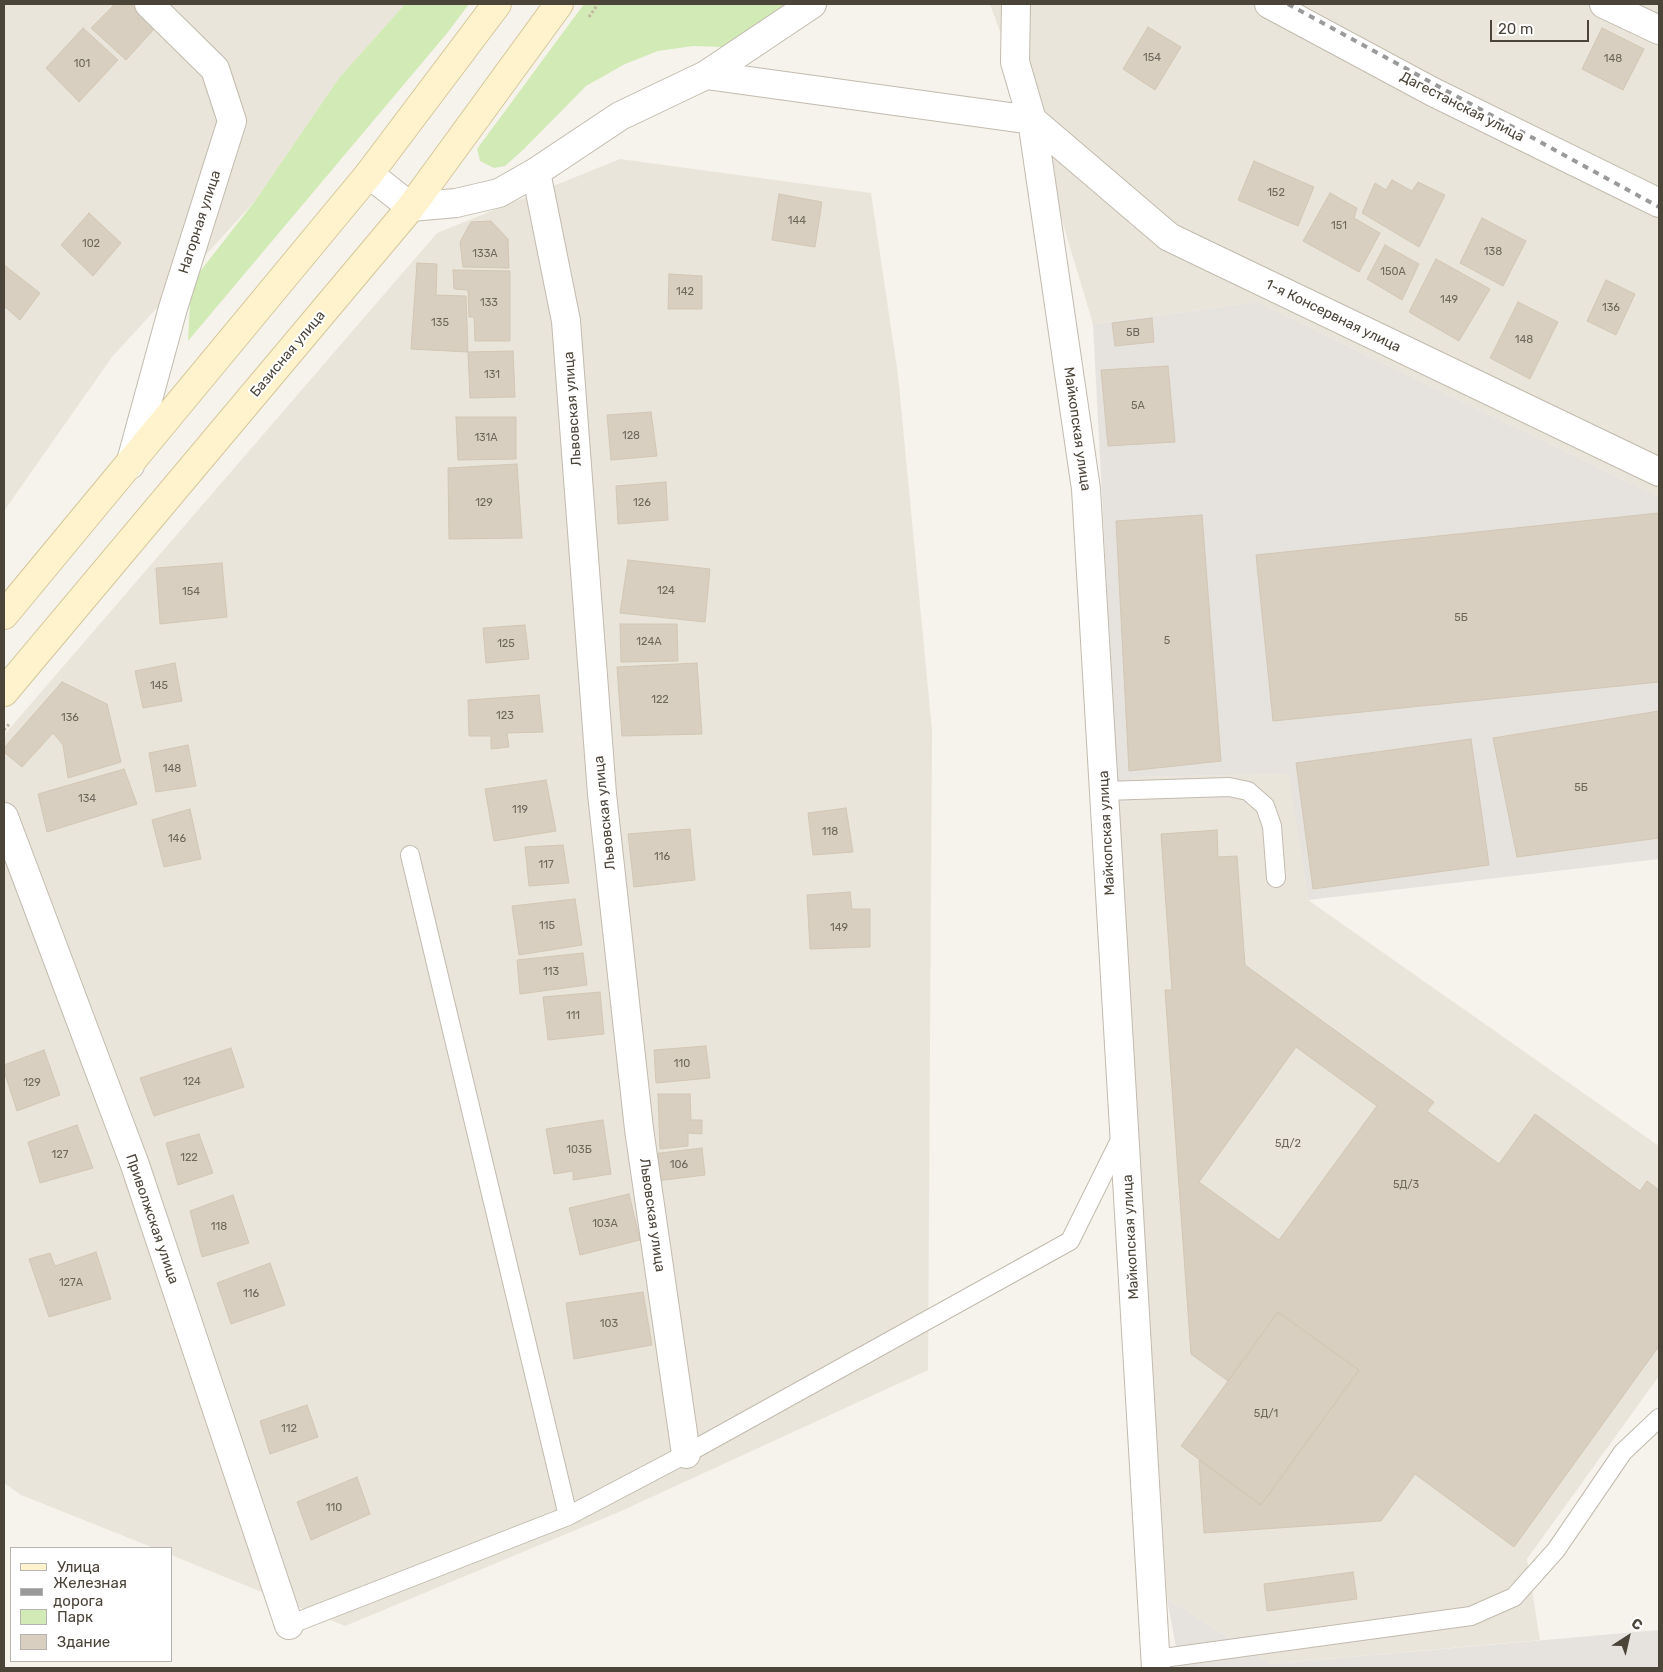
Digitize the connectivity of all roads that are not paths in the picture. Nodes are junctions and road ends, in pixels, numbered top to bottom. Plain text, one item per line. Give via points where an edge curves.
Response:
1 (149, 4) edge
2 (497, 4) edge
3 (559, 4) edge
4 (812, 4) edge
5 (1016, 4) edge
6 (1268, 4) edge
7 (1604, 4) edge
8 (1659, 30) edge
9 (706, 75) junction
10 (1032, 120) junction
11 (536, 172) junction
12 (369, 174) junction
13 (1659, 203) edge
14 (411, 207) junction
15 (130, 465) junction
16 (1659, 472) edge
17 (4, 615) edge
18 (4, 692) edge
19 (1104, 791) junction
20 (4, 817) edge
21 (410, 855) dead end
22 (1276, 878) dead end
23 (1124, 1131) junction
24 (1659, 1418) edge
25 (686, 1454) junction
26 (568, 1516) junction
27 (289, 1624) joint
28 (1156, 1664) edge

1 - 15 street, Нагорная улица via 215,68 232,121 172,308
2 - 12 street
3 - 14 street, Базисная улица
4 - 9 street
5 - 10 street, Майкопская улица via 1015,62
6 - 13 street, Дагестанская улица via 1433,92
7 - 8 street
9 - 10 street
9 - 11 street via 620,116
10 - 16 street, 1-я Консервная улица via 1169,237
10 - 19 street, Майкопская улица via 1086,490
11 - 14 street via 499,193 456,203
11 - 25 street, Львовская улица via 566,321 602,794 639,1129
12 - 14 street
12 - 15 street
14 - 18 street, Базисная улица
15 - 17 street
19 - 22 lane via 1229,787 1248,791 1265,806 1272,826
19 - 23 street, Майкопская улица
20 - 27 street, Приволжская улица via 135,1166
21 - 26 lane
23 - 25 lane via 1070,1241
23 - 28 street, Майкопская улица
24 - 28 lane via 1624,1452 1556,1550 1514,1597 1471,1616
25 - 26 lane
26 - 27 lane

